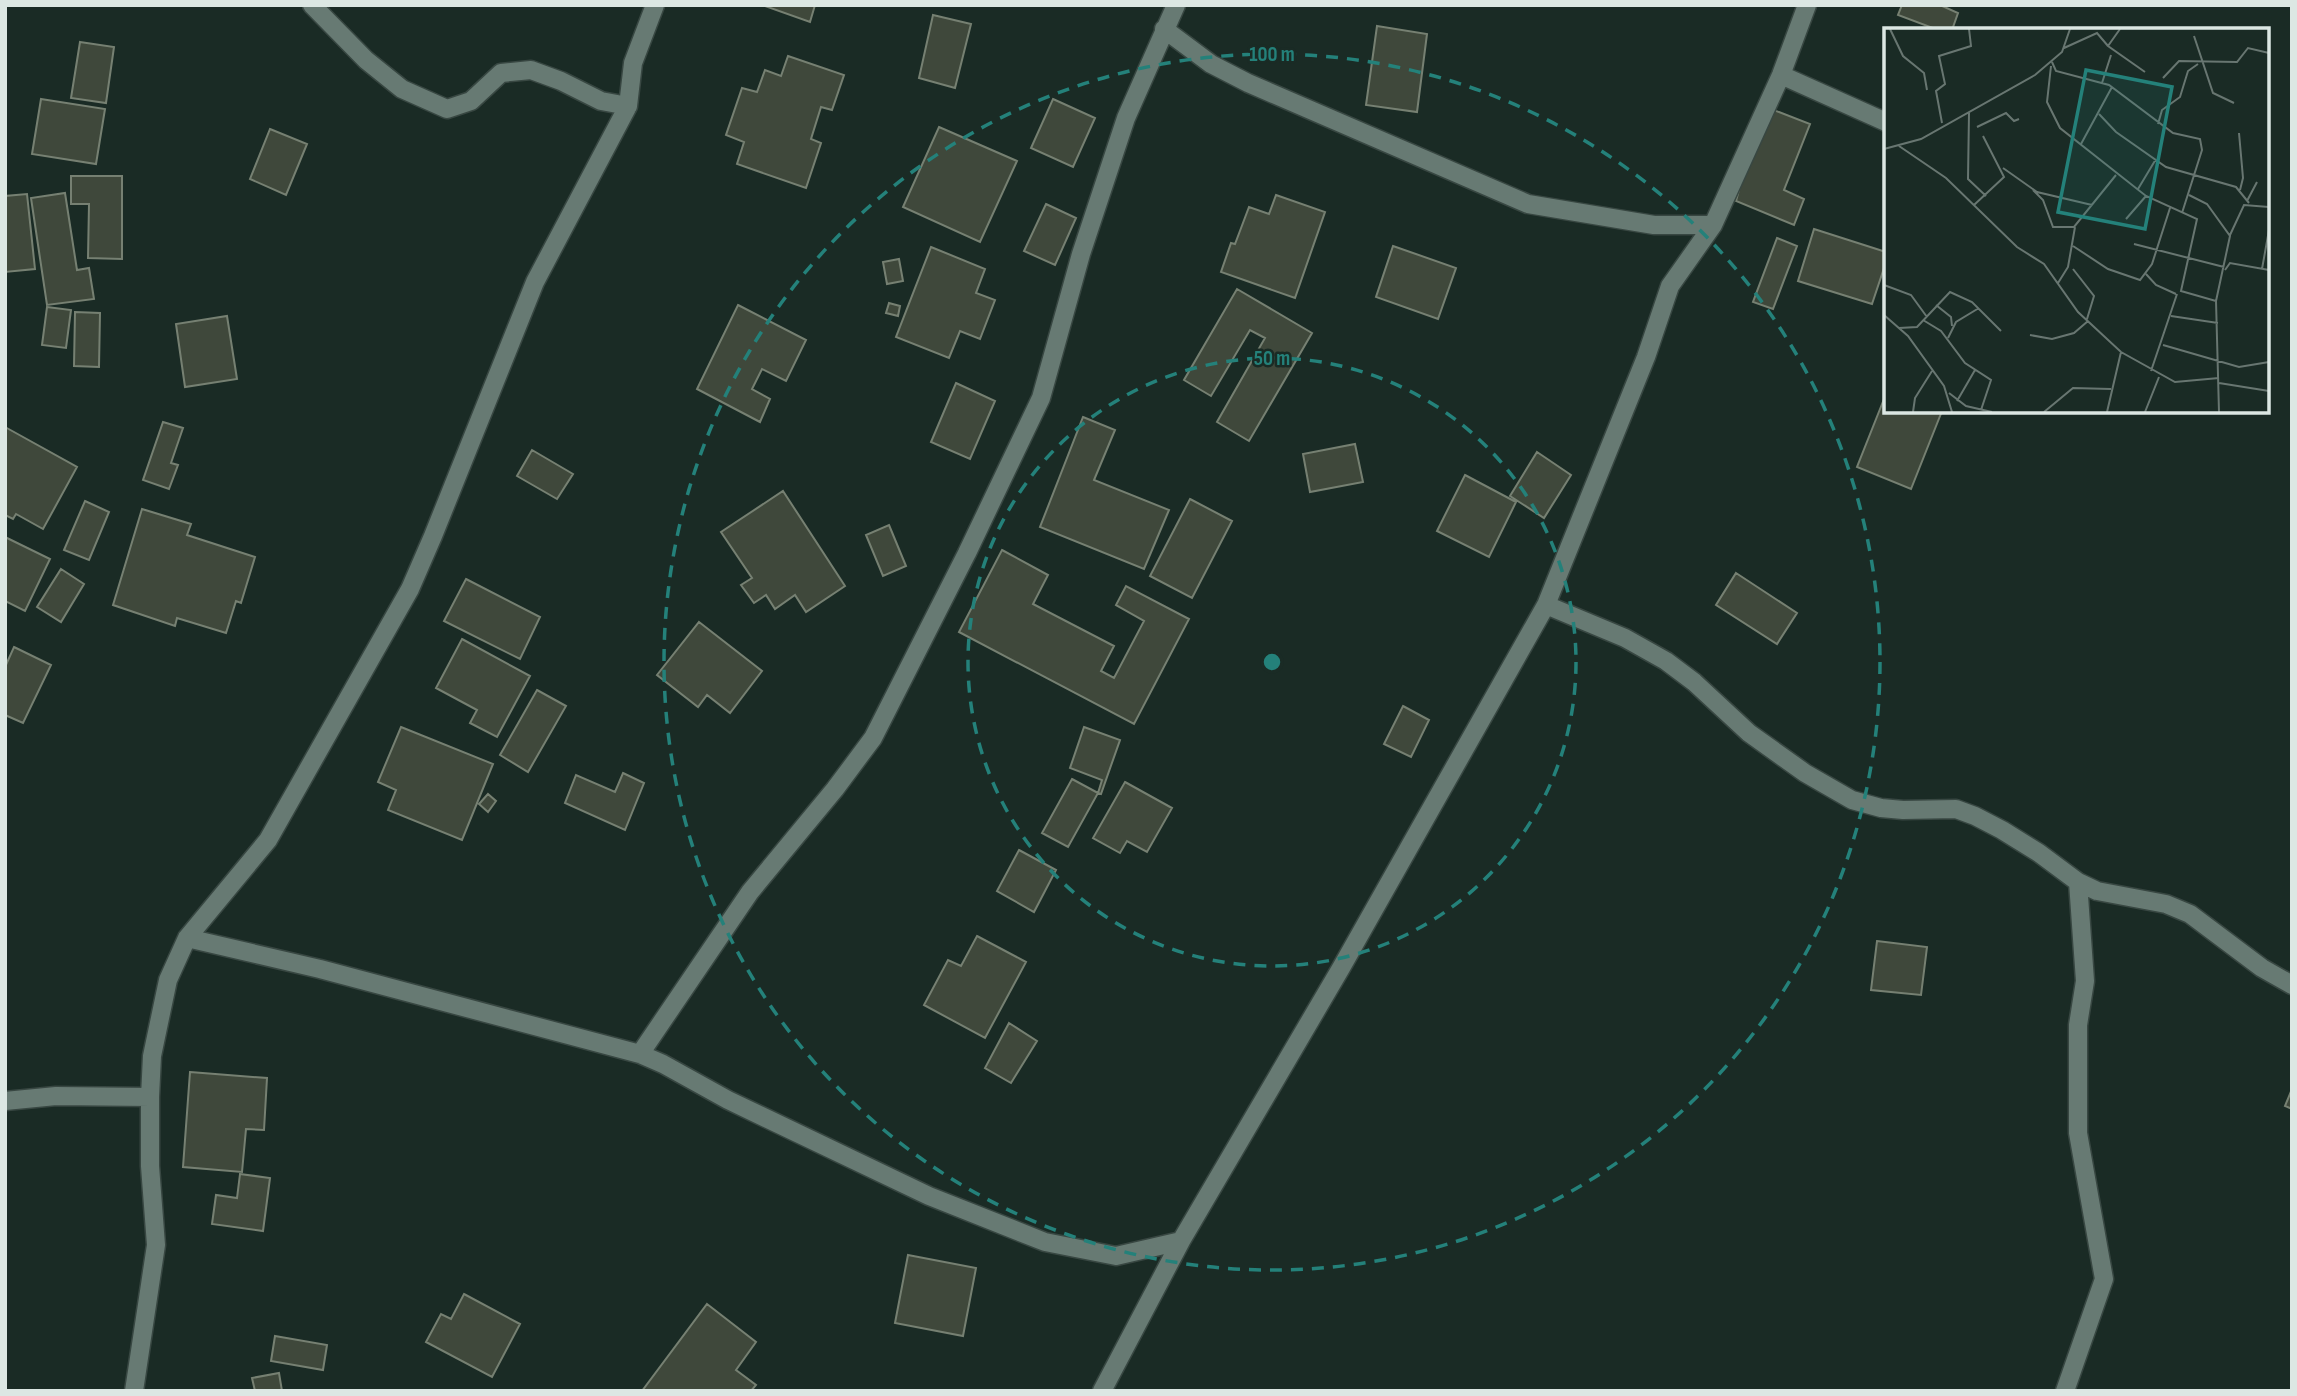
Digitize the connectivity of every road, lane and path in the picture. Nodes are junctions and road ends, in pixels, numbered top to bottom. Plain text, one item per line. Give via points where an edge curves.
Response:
1 (312, 5) edge
2 (655, 5) edge
3 (1176, 5) edge
4 (1807, 5) edge
5 (1164, 29) junction
6 (1780, 75) junction
7 (628, 106) junction
8 (1884, 121) edge
9 (1713, 225) junction
10 (1546, 605) junction
11 (2078, 882) junction
12 (187, 938) junction
13 (2292, 985) edge
14 (640, 1054) junction
15 (150, 1097) junction
16 (5, 1101) edge
17 (1181, 1241) junction
18 (134, 1391) edge
19 (1102, 1391) edge
20 (2065, 1391) edge

1 - 7 street via 402,89 447,108 471,101 501,73 531,70 601,101
2 - 7 street via 633,64
3 - 5 street
4 - 6 street
5 - 9 street via 1211,64 1248,83 1528,204 1654,225
5 - 14 street via 1126,118 1081,254 1041,398 873,738 750,892
6 - 8 street
6 - 9 street
7 - 12 street via 535,282 410,589 268,840
9 - 10 street via 1670,286
10 - 11 street via 1625,638 1666,662 1749,733 1852,800 1881,808 1965,812 2002,830
10 - 17 street
11 - 13 street via 2190,914
11 - 20 street via 2085,981 2078,1025 2078,1133 2104,1279
12 - 14 street
12 - 15 street via 167,980 152,1056
14 - 17 street via 929,1196 1045,1242 1116,1256
15 - 16 street via 56,1096
15 - 18 street via 156,1245
17 - 19 street

